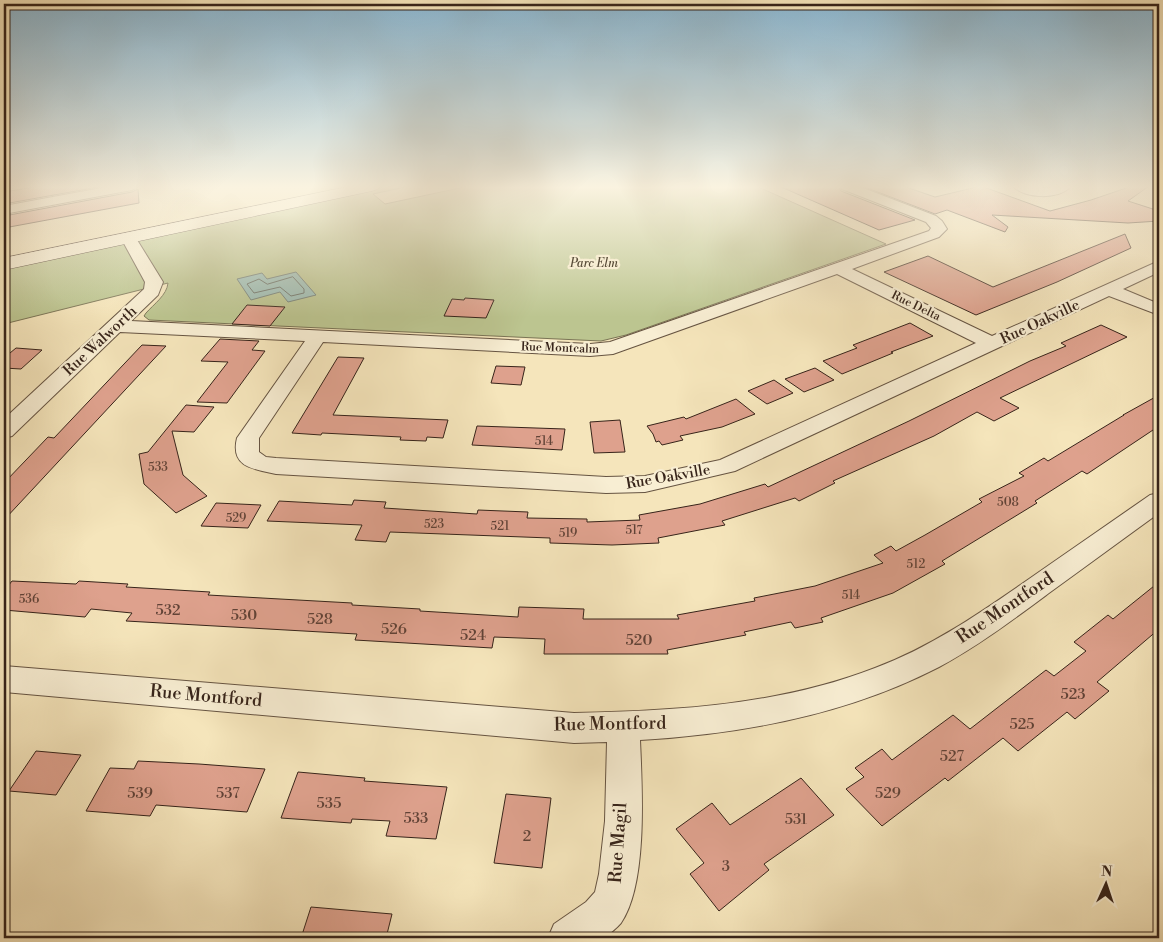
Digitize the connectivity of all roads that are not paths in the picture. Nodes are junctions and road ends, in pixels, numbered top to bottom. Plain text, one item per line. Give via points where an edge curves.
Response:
1 (167, 230) edge
2 (938, 230) edge
3 (129, 238) junction
4 (4, 264) edge
5 (1159, 266) edge
6 (838, 268) junction
7 (1109, 290) junction
8 (1159, 310) edge
9 (117, 326) junction
10 (318, 336) junction
11 (993, 344) junction
12 (5, 428) edge
13 (1159, 501) edge
14 (4, 678) edge
15 (623, 726) junction
16 (568, 938) edge

1 - 3 street
2 - 6 street, Rue Montcalm
3 - 4 street
3 - 9 street, Rue Walworth via 154,287
5 - 7 street, Rue Oakville
6 - 10 street, Rue Montcalm via 601,350
6 - 11 street, Rue Delta
7 - 8 street
7 - 11 street, Rue Oakville
9 - 10 street, Rue Montcalm
9 - 12 street, Rue Walworth
10 - 11 street, Rue Oakville via 248,438 248,456 259,463 606,485 645,484 727,466
13 - 15 street, Rue Montford via 975,631 927,659 868,684 769,712
14 - 15 street, Rue Montford via 574,728
15 - 16 street, Rue Magil via 617,887 608,908

